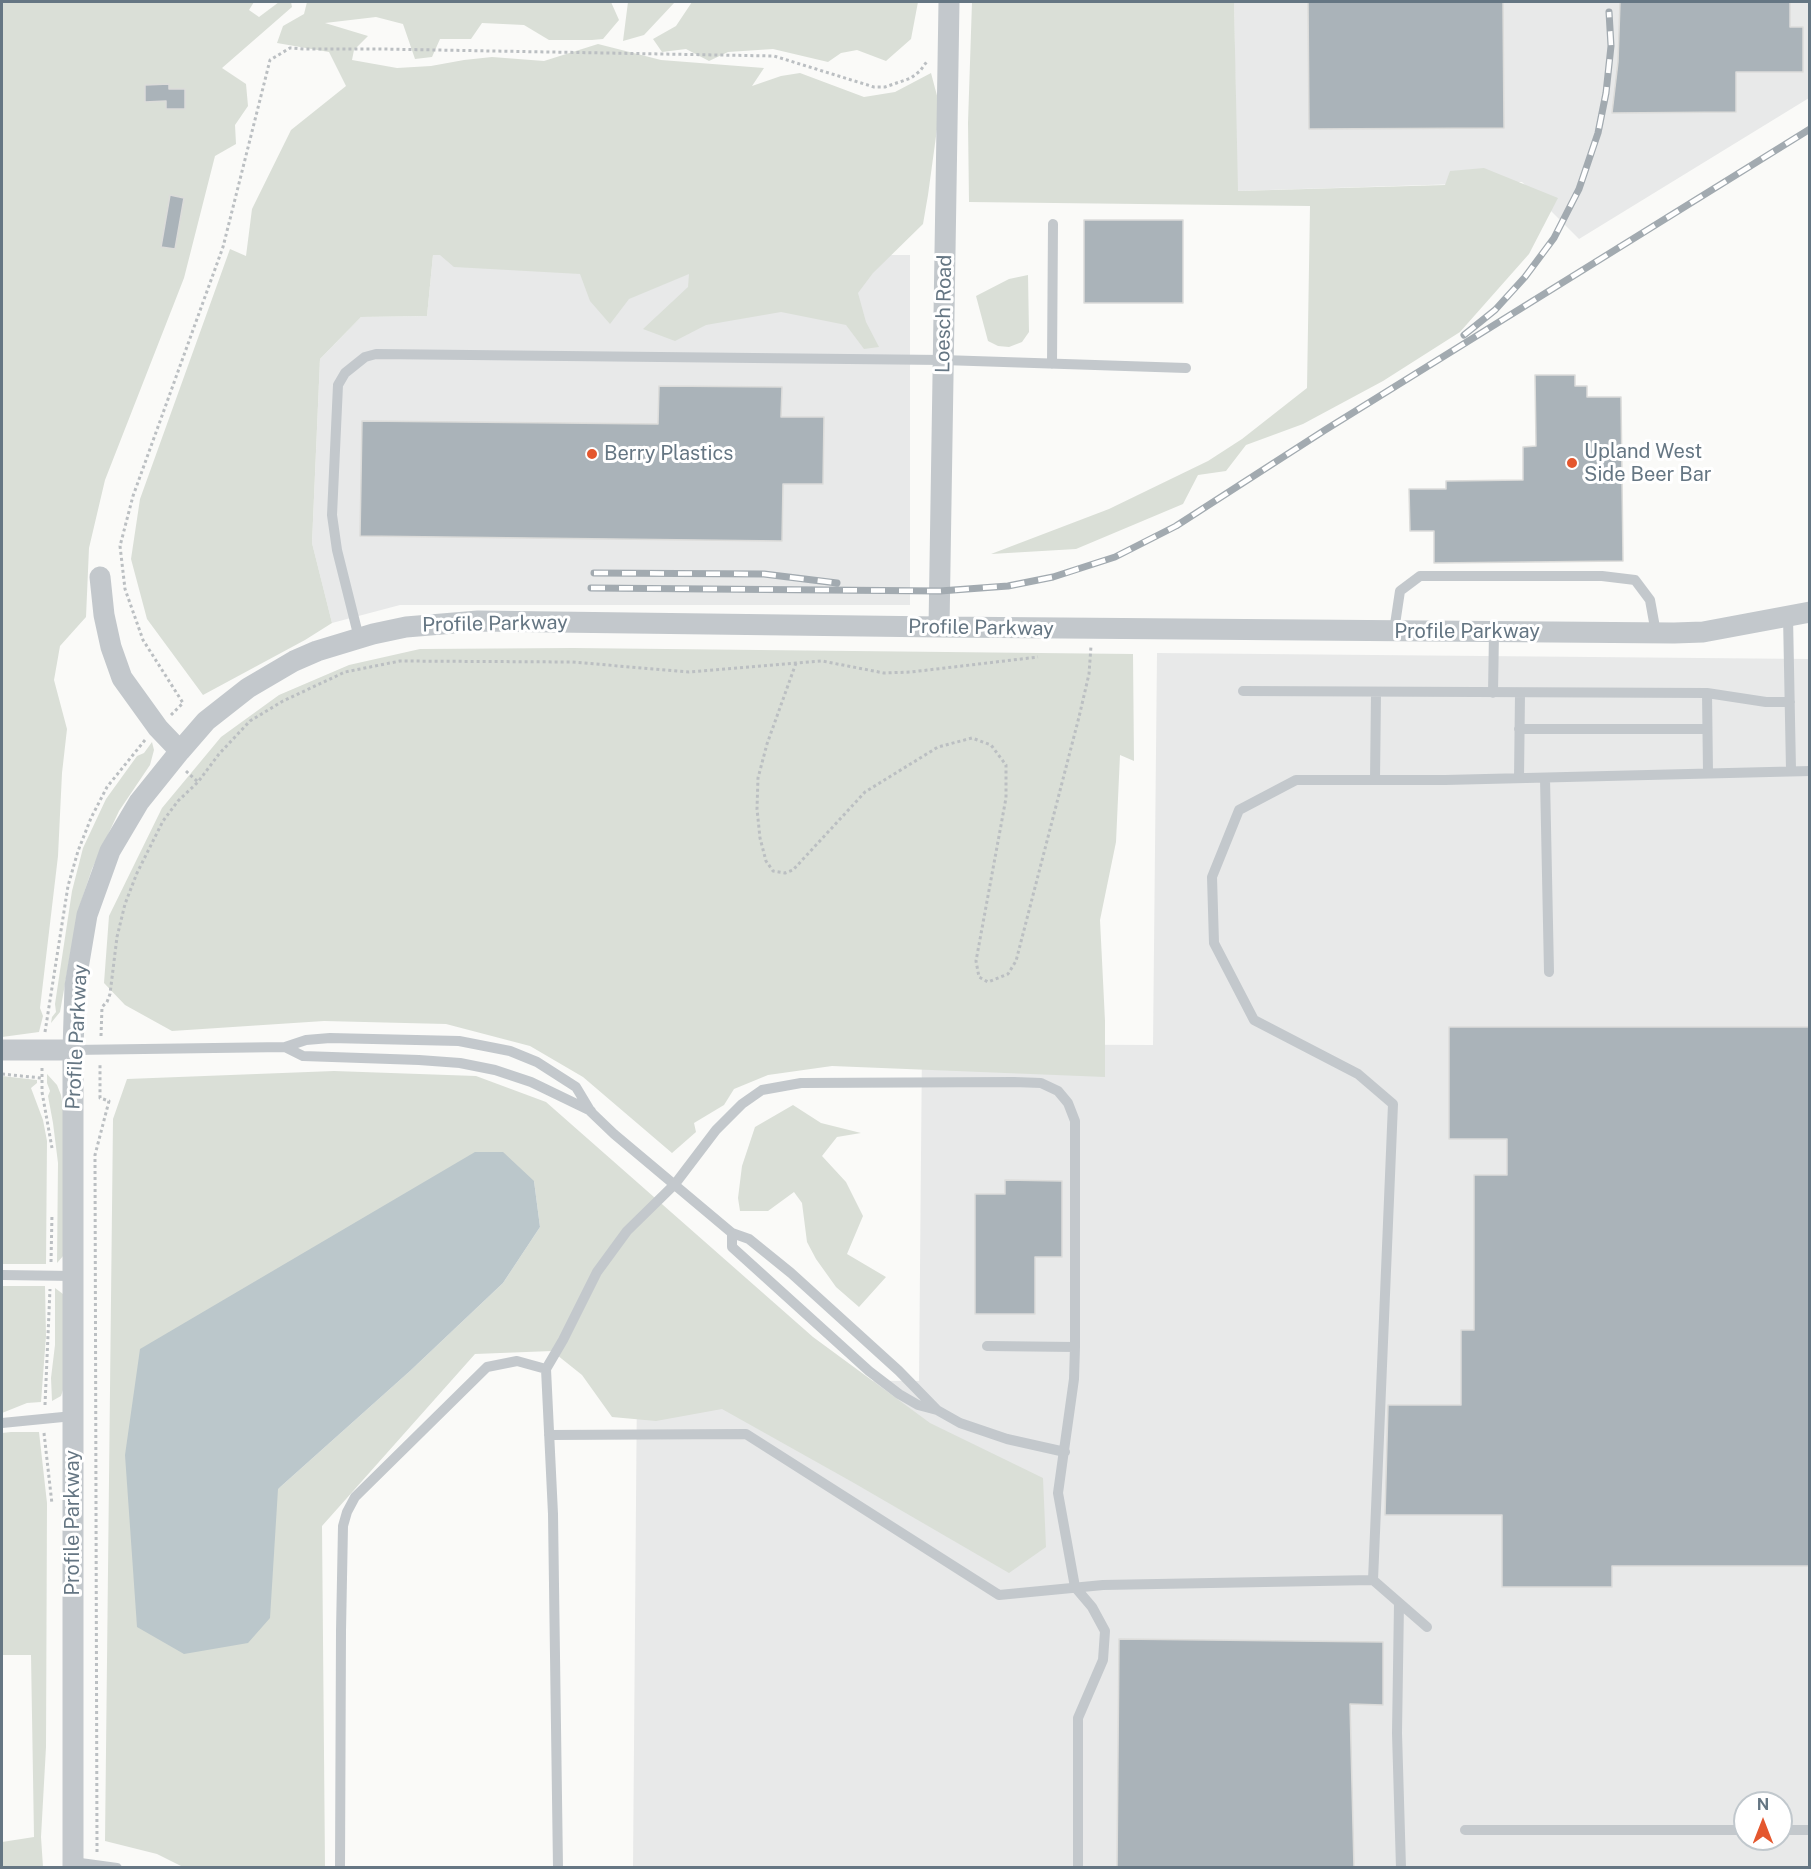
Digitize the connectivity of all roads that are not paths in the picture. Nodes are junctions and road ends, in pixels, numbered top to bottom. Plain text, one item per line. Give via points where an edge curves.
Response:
1 (949, 2) edge
2 (1053, 224) dead end
3 (944, 360) junction
4 (1052, 364) junction
5 (1186, 368) dead end
6 (100, 577) dead end
7 (1809, 612) edge
8 (1788, 616) junction
9 (939, 627) junction
10 (1394, 631) junction
11 (1494, 632) junction
12 (1656, 633) junction
13 (359, 638) junction
14 (1243, 691) dead end
15 (1376, 693) junction
16 (1493, 693) junction
17 (1707, 693) junction
18 (1520, 694) junction
19 (1790, 702) junction
20 (1520, 729) junction
21 (1707, 729) junction
22 (180, 751) junction
23 (1791, 770) junction
24 (1809, 771) edge
25 (1708, 773) junction
26 (1519, 778) junction
27 (1545, 778) junction
28 (1375, 780) junction
29 (1548, 972) dead end
30 (285, 1047) junction
31 (2, 1050) edge
32 (73, 1050) junction
33 (591, 1112) junction
34 (675, 1184) junction
35 (732, 1233) junction
36 (2, 1275) edge
37 (73, 1276) junction
38 (987, 1346) dead end
39 (1075, 1347) junction
40 (546, 1370) junction
41 (937, 1410) junction
42 (73, 1416) junction
43 (2, 1423) edge
44 (549, 1435) junction
45 (1065, 1452) junction
46 (1373, 1580) junction
47 (1075, 1587) junction
48 (1399, 1603) junction
49 (1427, 1627) dead end
50 (1465, 1830) dead end
51 (1733, 1830) edge
52 (1793, 1830) edge
53 (1809, 1830) edge
54 (73, 1865) edge
55 (117, 1868) edge
56 (340, 1868) edge
57 (558, 1868) edge
58 (1078, 1868) edge
59 (1401, 1868) edge

1 - 3 street, Loesch Road
2 - 4 lane
3 - 4 lane
3 - 9 street, Loesch Road
3 - 13 lane via 376,354 365,357 345,373 338,385 332,515
4 - 5 lane
6 - 22 street via 111,647 123,678 158,728
7 - 8 street, Profile Parkway
8 - 12 street, Profile Parkway via 1703,632
8 - 19 lane
9 - 10 street, Profile Parkway
9 - 13 street, Profile Parkway via 478,621 406,627
10 - 11 street, Profile Parkway
10 - 12 lane via 1400,591 1420,576 1602,576 1635,580 1650,600
11 - 12 street, Profile Parkway
11 - 16 lane
13 - 22 street, Profile Parkway via 317,651 268,675 206,721
14 - 15 lane
15 - 16 lane
15 - 28 lane
16 - 18 lane
17 - 18 lane
17 - 19 lane
17 - 21 lane
18 - 20 lane
19 - 23 lane
20 - 21 lane
20 - 26 lane
21 - 25 lane
22 - 32 street, Profile Parkway via 139,802 110,851 87,915 75,986
23 - 24 lane
23 - 25 lane
25 - 27 lane
26 - 27 lane
26 - 28 lane
27 - 29 lane
28 - 46 lane via 1296,780 1239,810 1212,877 1214,943 1254,1020 1358,1074 1393,1104
30 - 32 lane
30 - 33 lane via 303,1056 440,1061 495,1070 531,1082
30 - 33 lane via 330,1038 459,1041 510,1051 537,1062 576,1087
31 - 32 street
32 - 37 street, Profile Parkway
33 - 34 lane
34 - 35 lane
34 - 39 lane via 716,1130 762,1090 801,1083 1041,1083 1058,1091 1075,1120
34 - 40 lane via 627,1231 597,1272
35 - 41 lane via 750,1239 791,1273
35 - 41 lane via 732,1247 869,1371 918,1405
36 - 37 lane
37 - 42 street, Profile Parkway
38 - 39 lane
39 - 45 lane
40 - 44 lane
40 - 56 lane via 517,1361 487,1367 356,1497 347,1512 341,1631
41 - 45 lane via 998,1436
42 - 43 lane
42 - 54 street, Profile Parkway
44 - 47 lane via 746,1434 999,1595
44 - 57 lane
45 - 47 lane via 1058,1493
46 - 47 lane
46 - 48 lane
47 - 58 lane via 1105,1630 1103,1660 1078,1718
48 - 49 lane
48 - 59 lane
50 - 51 lane
52 - 53 lane
54 - 55 lane

